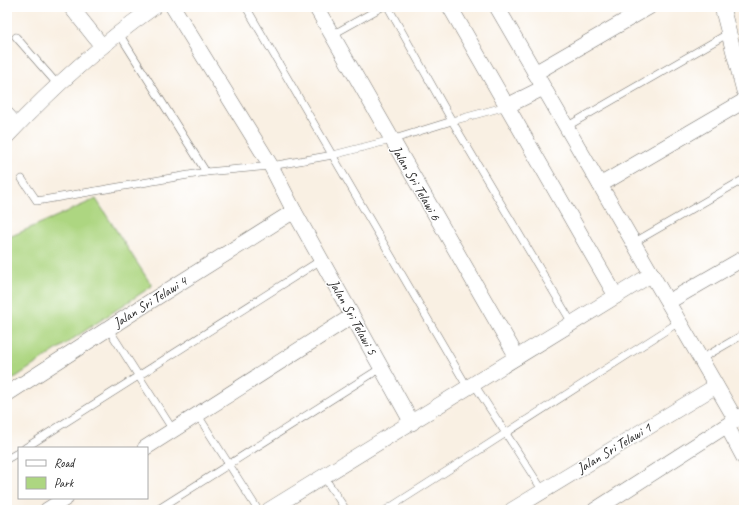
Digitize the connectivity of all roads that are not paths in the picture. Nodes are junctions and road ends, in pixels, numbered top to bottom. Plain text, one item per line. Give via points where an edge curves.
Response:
1 (71, 7) edge
2 (154, 7) edge
3 (173, 7) edge
4 (246, 7) edge
5 (316, 7) edge
6 (382, 7) edge
7 (388, 7) edge
8 (450, 7) edge
9 (649, 7) edge
10 (722, 7) edge
11 (501, 8) edge
12 (118, 32) junction
13 (729, 32) junction
14 (332, 35) junction
15 (16, 37) dead end
16 (102, 46) junction
17 (535, 73) junction
18 (58, 85) junction
19 (543, 88) junction
20 (744, 91) edge
21 (744, 102) edge
22 (506, 106) junction
23 (452, 121) junction
24 (10, 125) edge
25 (566, 126) junction
26 (391, 140) junction
27 (333, 154) junction
28 (271, 166) junction
29 (206, 172) junction
30 (22, 179) dead end
31 (744, 179) edge
32 (600, 185) junction
33 (294, 212) junction
34 (633, 243) junction
35 (744, 258) edge
36 (321, 260) junction
37 (652, 274) junction
38 (616, 296) junction
39 (668, 302) junction
40 (352, 316) junction
41 (679, 322) junction
42 (572, 323) junction
43 (108, 328) junction
44 (744, 334) edge
45 (517, 357) junction
46 (701, 359) junction
47 (381, 368) junction
48 (138, 376) junction
49 (471, 386) junction
50 (716, 386) junction
51 (8, 389) edge
52 (197, 414) junction
53 (736, 420) edge
54 (412, 423) junction
55 (173, 430) junction
56 (506, 433) junction
57 (27, 447) edge
58 (147, 447) edge
59 (18, 453) edge
60 (744, 458) edge
61 (7, 459) edge
62 (229, 464) junction
63 (324, 477) junction
64 (542, 491) junction
65 (64, 499) edge
66 (47, 510) edge
67 (157, 510) edge
68 (258, 510) edge
69 (269, 510) edge
70 (346, 510) edge
71 (386, 510) edge
72 (512, 510) edge
73 (595, 510) edge

1 - 16 street
2 - 12 street
3 - 28 street, Jalan Sri Telawi 5
4 - 27 lane
5 - 14 street, Jalan Sri Telawi 6
6 - 14 lane
7 - 23 lane
8 - 22 street
9 - 17 street
10 - 13 street
11 - 17 street
12 - 16 street
12 - 29 lane
13 - 20 street
13 - 25 lane
14 - 26 street, Jalan Sri Telawi 6
15 - 18 lane
16 - 18 street
17 - 19 street
18 - 24 street
19 - 22 street
19 - 25 street
21 - 32 street
22 - 23 lane
22 - 38 street
23 - 26 lane
23 - 42 lane
25 - 32 street
26 - 27 lane
26 - 45 street, Jalan Sri Telawi 6
27 - 28 lane
27 - 49 lane
28 - 29 lane
28 - 33 street, Jalan Sri Telawi 5
29 - 30 lane via 37,201
31 - 34 lane
32 - 34 street
33 - 36 street, Jalan Sri Telawi 5
33 - 43 street, Jalan Sri Telawi 4
34 - 37 street
35 - 39 street
36 - 40 street, Jalan Sri Telawi 5
36 - 48 lane
37 - 38 street
37 - 39 street
38 - 42 street
39 - 41 street
40 - 47 street, Jalan Sri Telawi 5
40 - 52 street
41 - 46 street
41 - 56 lane
42 - 45 street
43 - 48 lane
43 - 51 street, Jalan Sri Telawi 4
44 - 46 lane
45 - 49 street
46 - 50 street
47 - 54 street, Jalan Sri Telawi 5
47 - 62 lane
48 - 55 lane
48 - 57 lane
49 - 54 street
49 - 56 lane
50 - 53 street
50 - 64 street, Jalan Sri Telawi 1
52 - 55 street
52 - 62 lane
53 - 60 street
53 - 73 street
54 - 63 street
55 - 58 street
56 - 64 lane
56 - 71 lane
59 - 61 lane
62 - 67 lane
62 - 68 lane
63 - 69 street
63 - 70 lane
64 - 72 street, Jalan Sri Telawi 1
65 - 66 street

